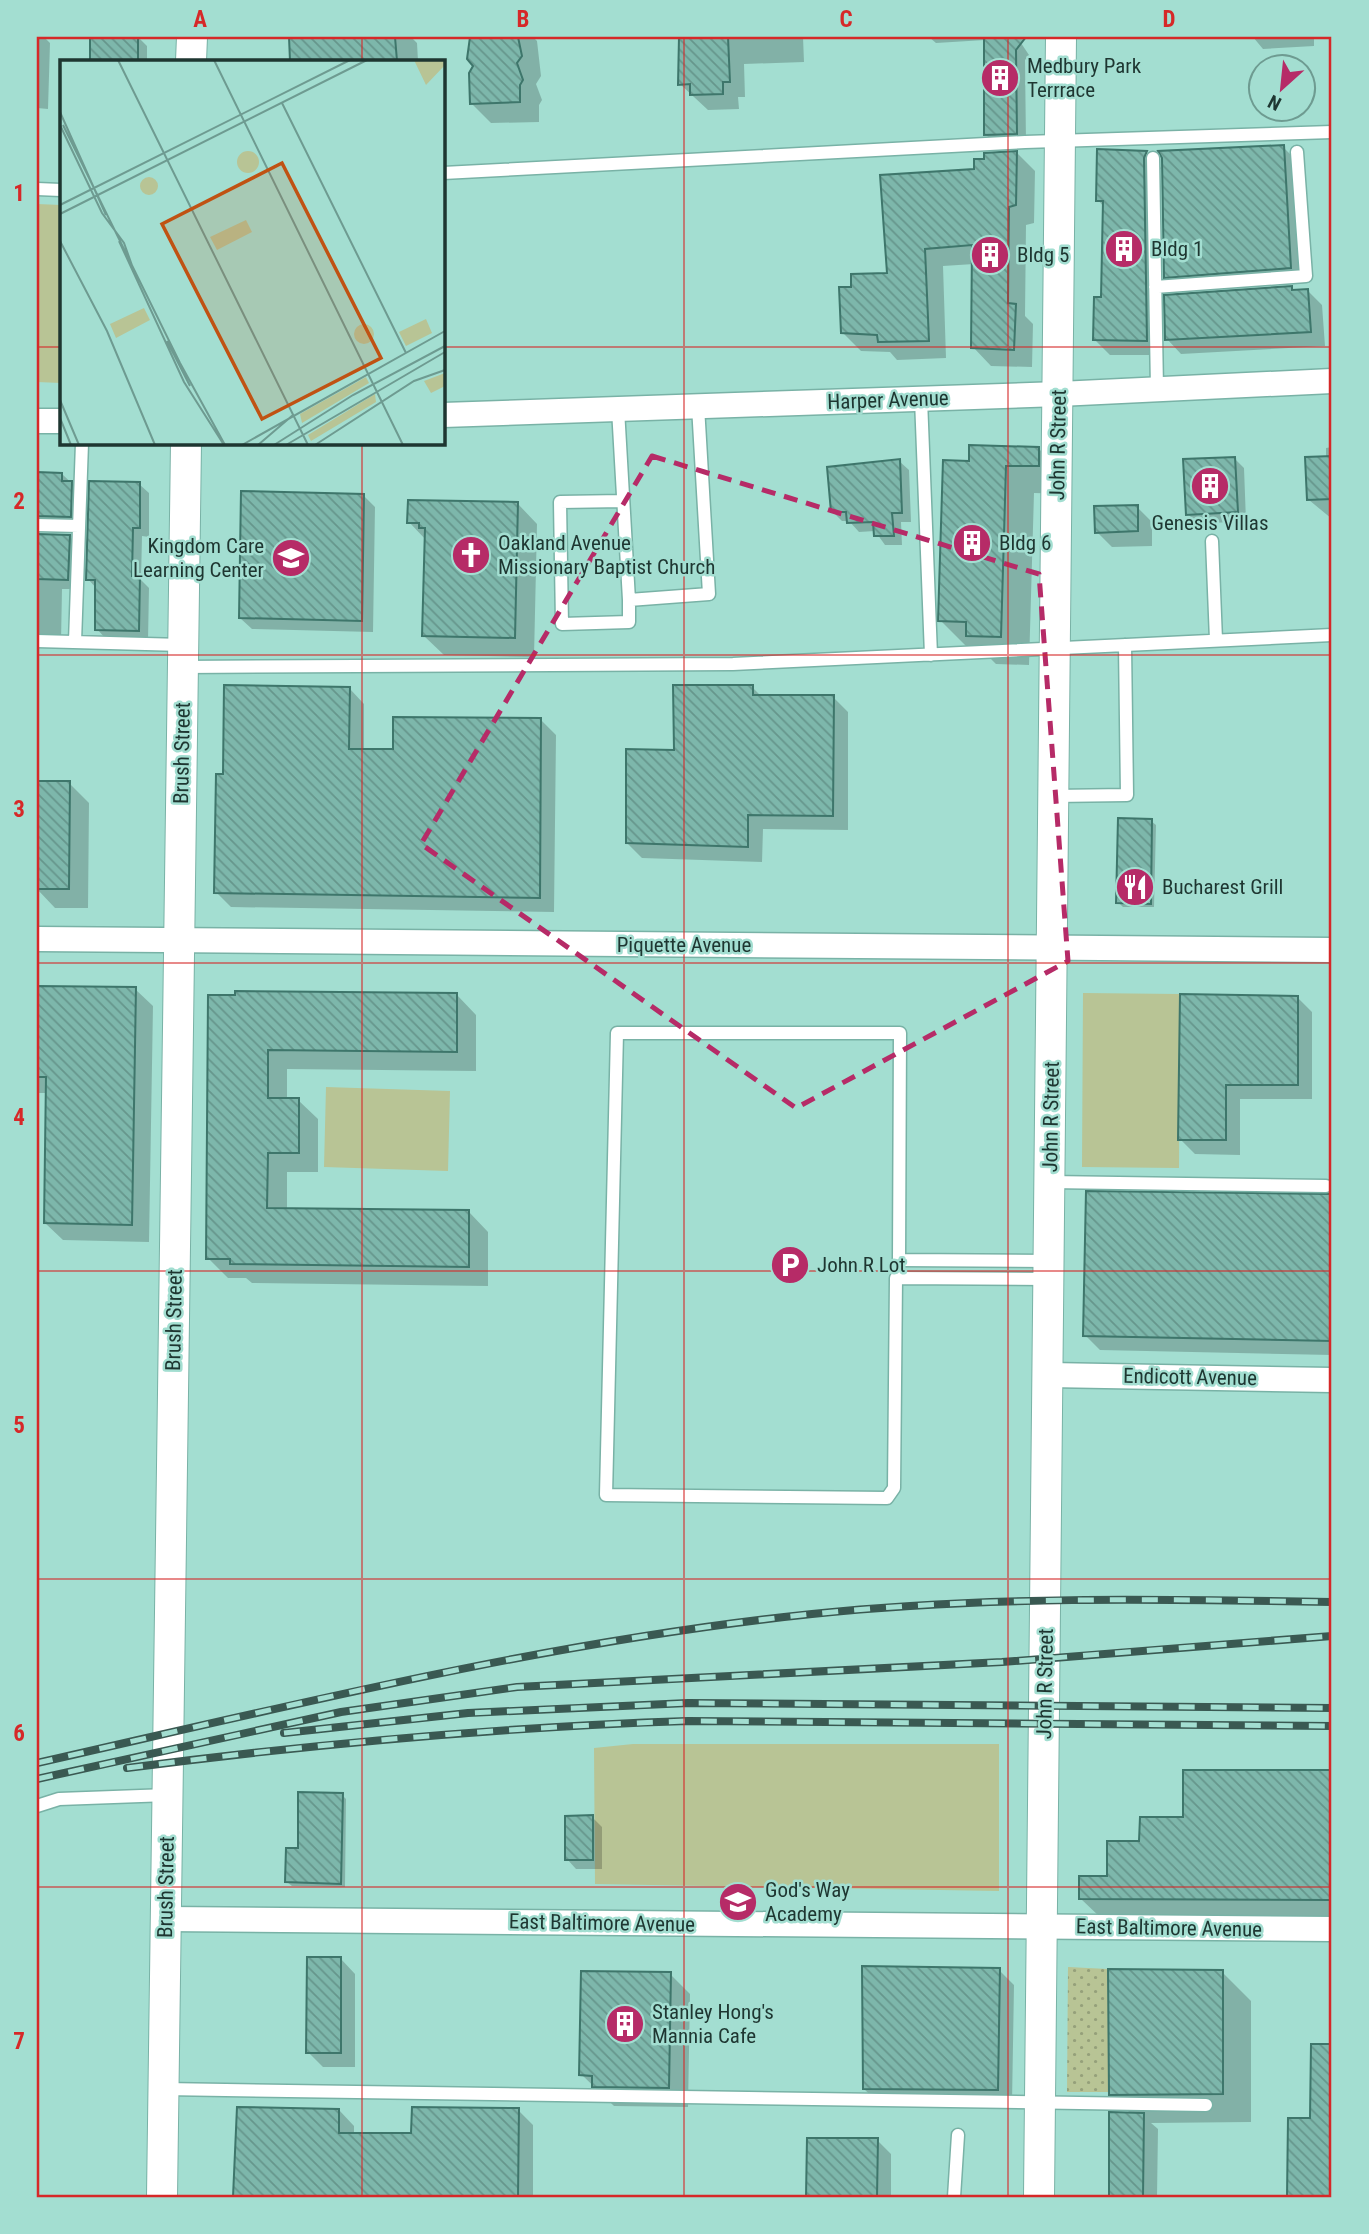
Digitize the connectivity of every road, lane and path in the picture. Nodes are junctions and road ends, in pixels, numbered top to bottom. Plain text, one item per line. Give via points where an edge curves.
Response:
1 (192, 37) edge
2 (1061, 37) edge
3 (191, 60) edge
4 (1332, 132) edge
5 (1059, 142) junction
6 (1297, 152) dead end
7 (1153, 158) dead end
8 (444, 173) edge
9 (37, 189) edge
10 (60, 190) edge
11 (1155, 287) junction
12 (1332, 381) edge
13 (1157, 389) junction
14 (1059, 394) junction
15 (921, 399) junction
16 (698, 406) junction
17 (618, 409) junction
18 (444, 415) edge
19 (37, 421) edge
20 (60, 421) edge
21 (82, 444) edge
22 (186, 444) edge
23 (623, 501) junction
24 (37, 525) edge
25 (79, 526) junction
26 (1212, 541) dead end
27 (629, 600) junction
28 (1332, 635) edge
29 (1216, 640) junction
30 (37, 641) edge
31 (75, 642) junction
32 (1125, 645) junction
33 (1056, 648) junction
34 (931, 655) junction
35 (183, 656) junction
36 (1054, 796) junction
37 (37, 939) edge
38 (179, 941) junction
39 (1053, 948) junction
40 (1332, 950) edge
41 (1050, 1182) junction
42 (1325, 1186) dead end
43 (1049, 1270) junction
44 (1049, 1375) junction
45 (1332, 1380) edge
46 (168, 1795) junction
47 (37, 1806) edge
48 (166, 1919) junction
49 (1043, 1927) junction
50 (1332, 1929) edge
51 (164, 2089) junction
52 (1040, 2102) junction
53 (1206, 2105) dead end
54 (958, 2135) dead end
55 (162, 2197) edge
56 (954, 2197) edge
57 (1039, 2197) edge

1 - 3 street
2 - 5 street, John R Street
4 - 5 lane
5 - 8 lane
5 - 14 street, John R Street
6 - 11 lane via 1306,276
7 - 11 lane
9 - 10 lane
11 - 13 lane
12 - 13 street, Harper Avenue
13 - 14 street, Harper Avenue
14 - 15 street, Harper Avenue
14 - 33 street, John R Street
15 - 16 street, Harper Avenue
15 - 34 lane
16 - 17 street, Harper Avenue
16 - 27 lane via 709,594
17 - 18 street, Harper Avenue
17 - 23 lane
19 - 20 street
21 - 25 lane
22 - 35 street, Brush Street
23 - 27 lane
23 - 27 lane via 560,502 562,624 629,622
24 - 25 lane
25 - 31 lane
26 - 29 lane
28 - 29 lane
29 - 32 lane
30 - 31 lane
31 - 35 lane
32 - 33 lane
32 - 36 lane via 1126,795
33 - 34 lane
33 - 36 street, John R Street
34 - 35 lane via 733,664
35 - 38 street, Brush Street
36 - 39 street, John R Street
37 - 38 street, Piquette Avenue
38 - 39 street, Piquette Avenue
38 - 46 street, Brush Street
39 - 40 street, Piquette Avenue
39 - 41 street, John R Street
41 - 42 lane
41 - 43 street, John R Street
43 - 43 lane via 899,1260 900,1033 617,1033 606,1495 887,1498 894,1488 896,1278
43 - 44 street, John R Street
44 - 45 street, Endicott Avenue
44 - 49 street, John R Street
46 - 47 lane via 59,1799
46 - 48 street, Brush Street
48 - 49 street, East Baltimore Avenue
48 - 51 street, Brush Street
49 - 50 street, East Baltimore Avenue
49 - 52 street, John R Street
51 - 52 lane
51 - 55 street, Brush Street
52 - 53 lane
52 - 57 street, John R Street
54 - 56 lane

